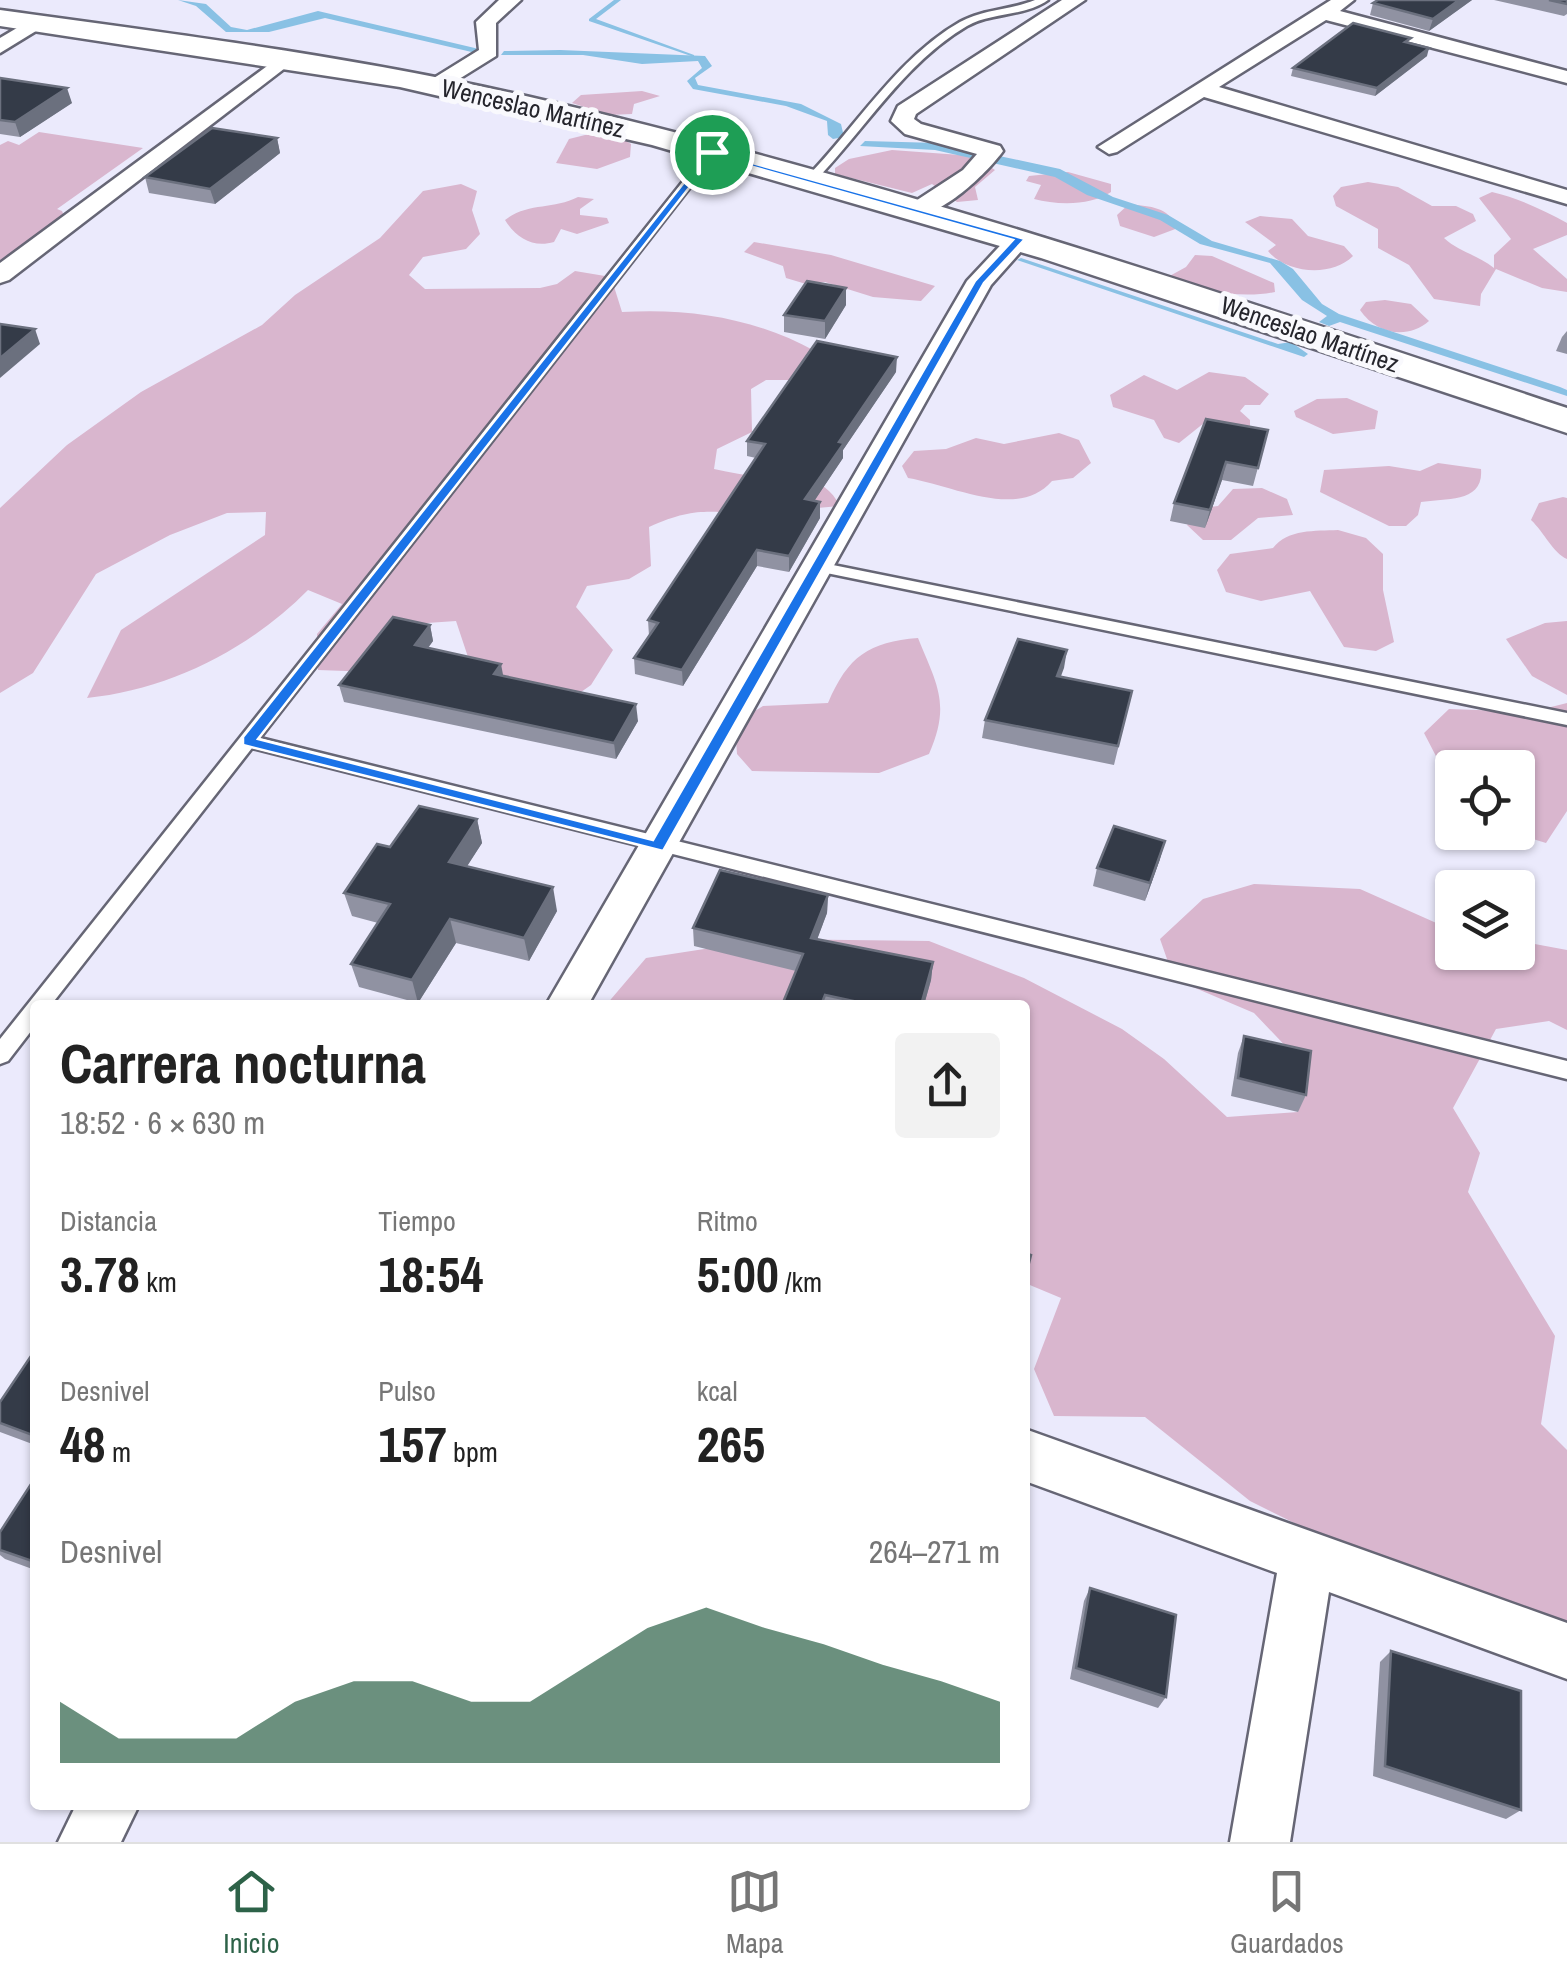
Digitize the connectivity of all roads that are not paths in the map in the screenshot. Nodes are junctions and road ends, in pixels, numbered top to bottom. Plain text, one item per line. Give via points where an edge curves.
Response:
1 (511, 0) edge
2 (1043, 0) edge
3 (1075, 0) edge
4 (1344, 0) edge
5 (1324, 13) junction
6 (0, 18) edge
7 (39, 23) junction
8 (0, 47) edge
9 (282, 61) junction
10 (1567, 77) edge
11 (436, 85) junction
12 (1201, 89) junction
13 (1108, 147) dead end
14 (712, 152) junction
15 (810, 180) junction
16 (1567, 197) edge
17 (919, 209) junction
18 (1020, 239) junction
19 (0, 275) edge
20 (1567, 421) edge
21 (814, 566) junction
22 (1567, 719) edge
23 (248, 741) junction
24 (657, 847) junction
25 (43, 1000) edge
26 (569, 1000) edge
27 (30, 1017) edge
28 (0, 1054) edge
29 (1567, 1070) edge
30 (1030, 1457) edge
31 (1307, 1557) junction
32 (1567, 1651) edge
33 (106, 1810) edge
34 (88, 1842) edge
35 (1260, 1842) edge

1 - 11 street via 486,22 490,52
2 - 15 lane via 964,23 916,60
3 - 17 street via 906,111 902,121 913,129 992,151 971,175
4 - 5 street
5 - 10 street
5 - 12 street
6 - 7 main road, Wenceslao Martínez
7 - 8 street
7 - 9 main road, Wenceslao Martínez
9 - 11 main road, Wenceslao Martínez
9 - 19 street
11 - 14 main road, Wenceslao Martínez
12 - 13 street
12 - 16 street
14 - 15 main road, Wenceslao Martínez
14 - 23 lane
15 - 17 main road, Wenceslao Martínez via 849,196
17 - 18 main road, Wenceslao Martínez
18 - 20 main road, Wenceslao Martínez
18 - 21 street via 980,281
21 - 22 lane
21 - 24 street
23 - 24 lane
23 - 25 lane
24 - 26 street
24 - 29 lane
27 - 28 lane
30 - 31 street
31 - 32 street
31 - 35 street
33 - 34 street

